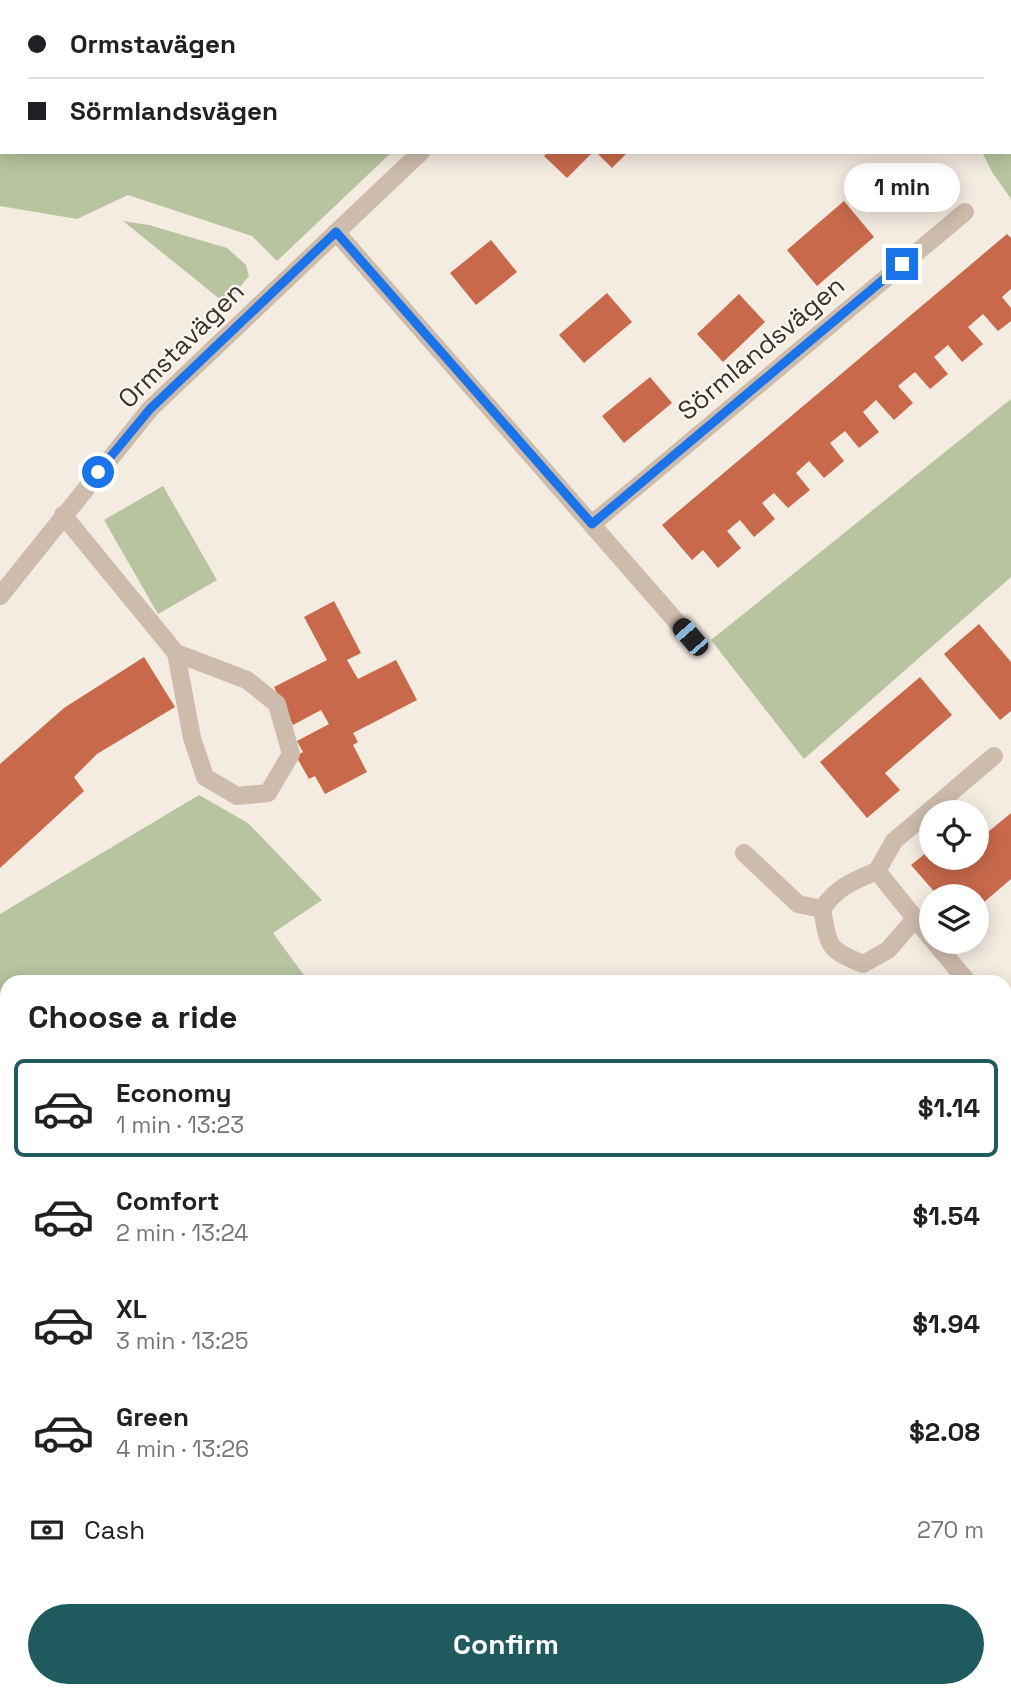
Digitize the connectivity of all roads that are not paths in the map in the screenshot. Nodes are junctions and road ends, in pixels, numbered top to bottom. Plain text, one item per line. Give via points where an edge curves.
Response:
1 (419, 154) edge
2 (965, 212) dead end
3 (336, 232) junction
4 (63, 515) junction
5 (592, 524) junction
6 (0, 596) edge
7 (690, 637) dead end
8 (176, 653) junction
9 (994, 756) dead end
10 (744, 853) dead end
11 (877, 870) junction
12 (822, 909) junction
13 (915, 919) junction
14 (919, 924) edge
15 (944, 954) edge
16 (962, 975) edge

1 - 3 street, Ormstavägen
2 - 5 street, Sörmlandsvägen
3 - 4 street, Ormstavägen via 150,409
3 - 5 street
4 - 6 street, Ormstavägen
4 - 8 street
5 - 7 street
8 - 8 street via 247,681 277,704 292,754 268,793 237,796 205,777 192,738
9 - 11 street via 894,841
10 - 12 street via 798,904
11 - 12 street via 832,894
11 - 13 street
12 - 13 street via 829,943 843,956 863,964 888,950
13 - 14 street
15 - 16 street

